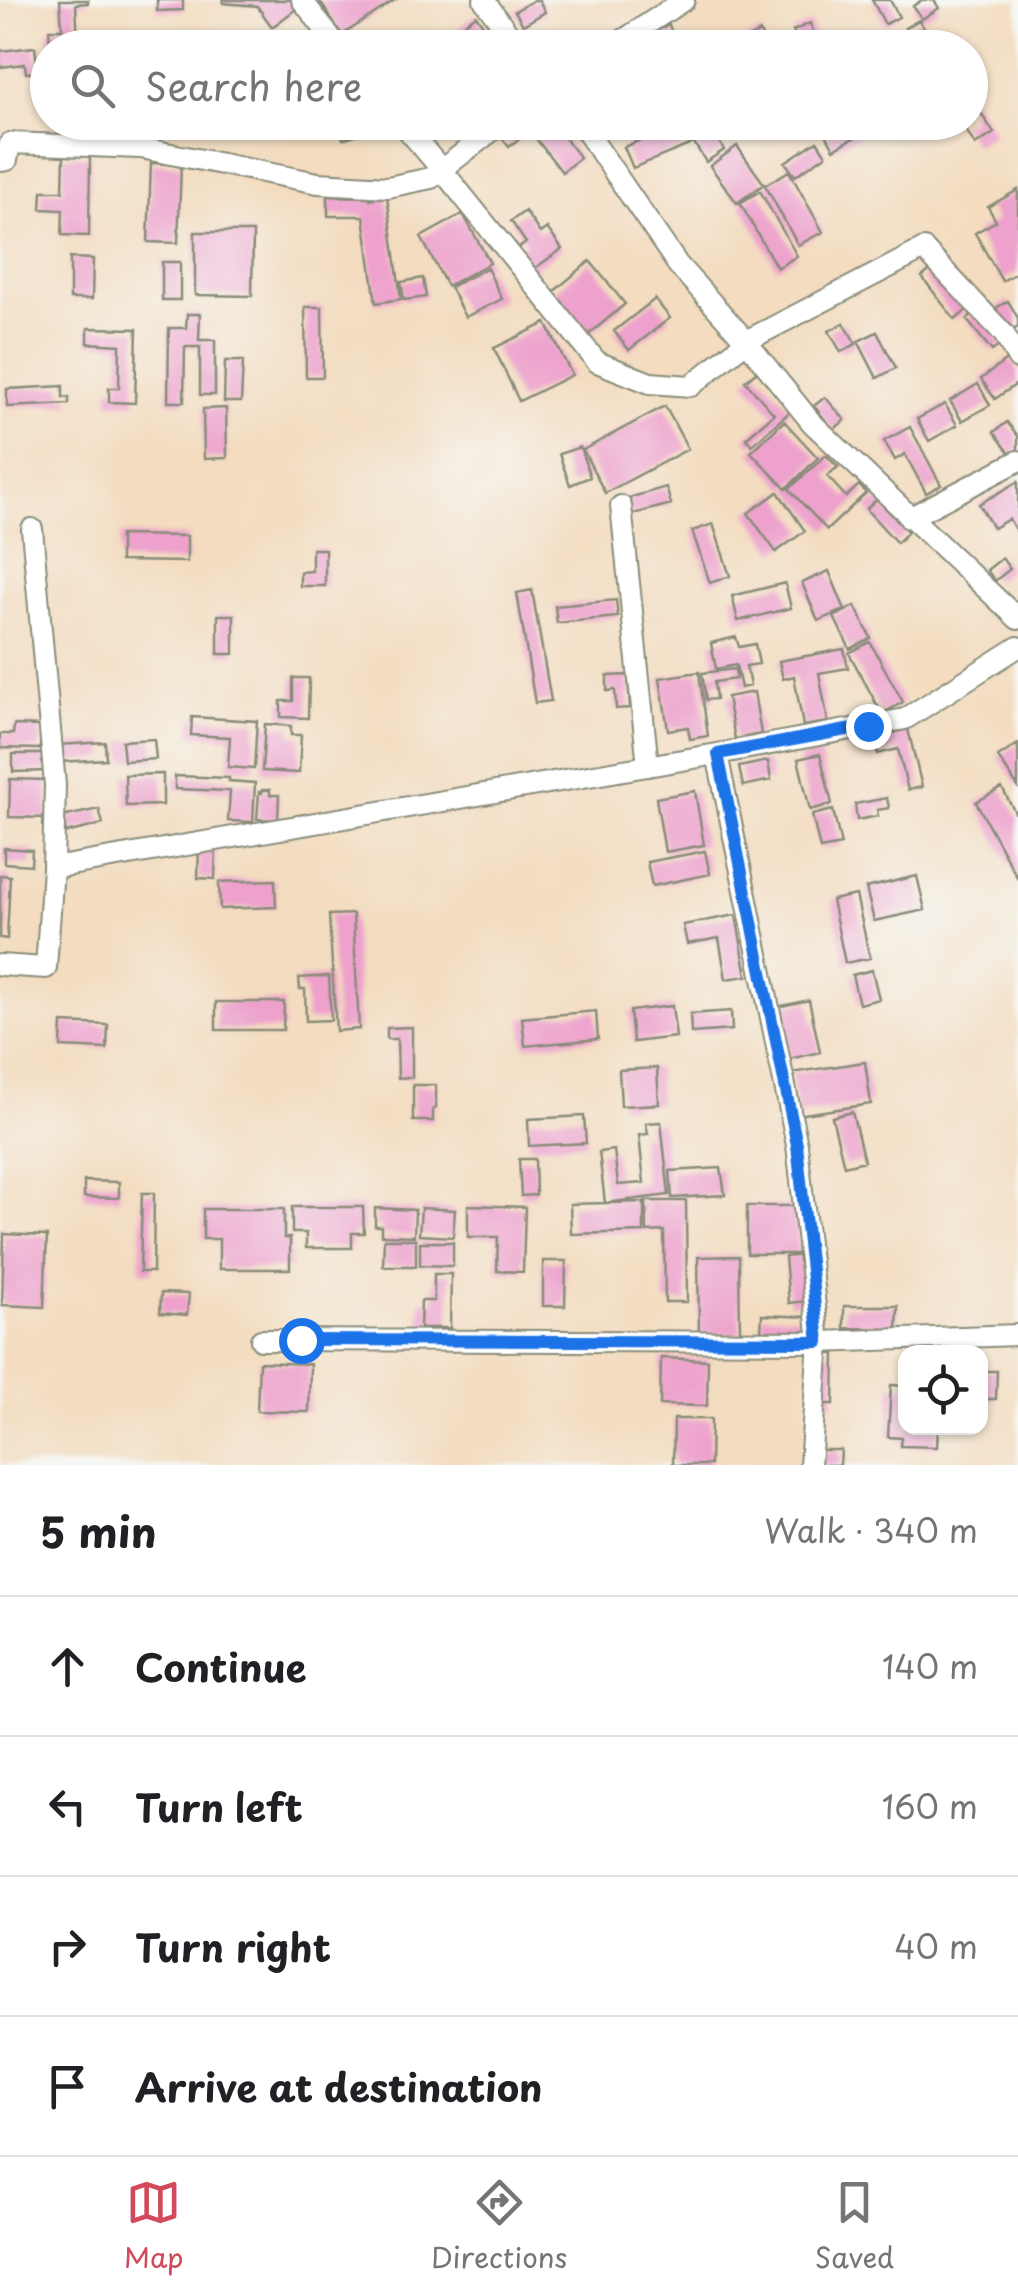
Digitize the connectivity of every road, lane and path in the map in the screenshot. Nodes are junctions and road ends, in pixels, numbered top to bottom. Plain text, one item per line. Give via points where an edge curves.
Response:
1 (302, 0) edge
2 (484, 0) edge
3 (684, 0) edge
4 (325, 30) edge
5 (506, 30) edge
6 (638, 30) edge
7 (416, 140) edge
8 (480, 140) edge
9 (592, 140) edge
10 (0, 160) edge
11 (442, 170) junction
12 (746, 341) junction
13 (1018, 358) edge
14 (1018, 461) edge
15 (620, 506) dead end
16 (909, 518) junction
17 (32, 529) dead end
18 (1018, 619) edge
19 (1018, 647) edge
20 (718, 754) junction
21 (648, 766) junction
22 (53, 868) junction
23 (0, 965) edge
24 (1018, 1334) edge
25 (261, 1340) dead end
26 (819, 1342) junction
27 (810, 1465) edge

1 - 4 street
2 - 5 street
3 - 6 street
7 - 11 street
8 - 11 street
9 - 12 street via 678,264
10 - 11 street via 7,160 10,143 141,148 318,183 388,187
11 - 12 street via 597,362 650,383 691,386
12 - 13 street via 924,249 1004,334
12 - 16 street via 812,423
14 - 16 street
15 - 21 street
16 - 18 street
17 - 22 street via 55,785
19 - 20 street via 905,719
20 - 21 street
20 - 26 street via 797,1145
21 - 22 street
22 - 23 street via 46,968
24 - 26 street
25 - 26 street
26 - 27 street

